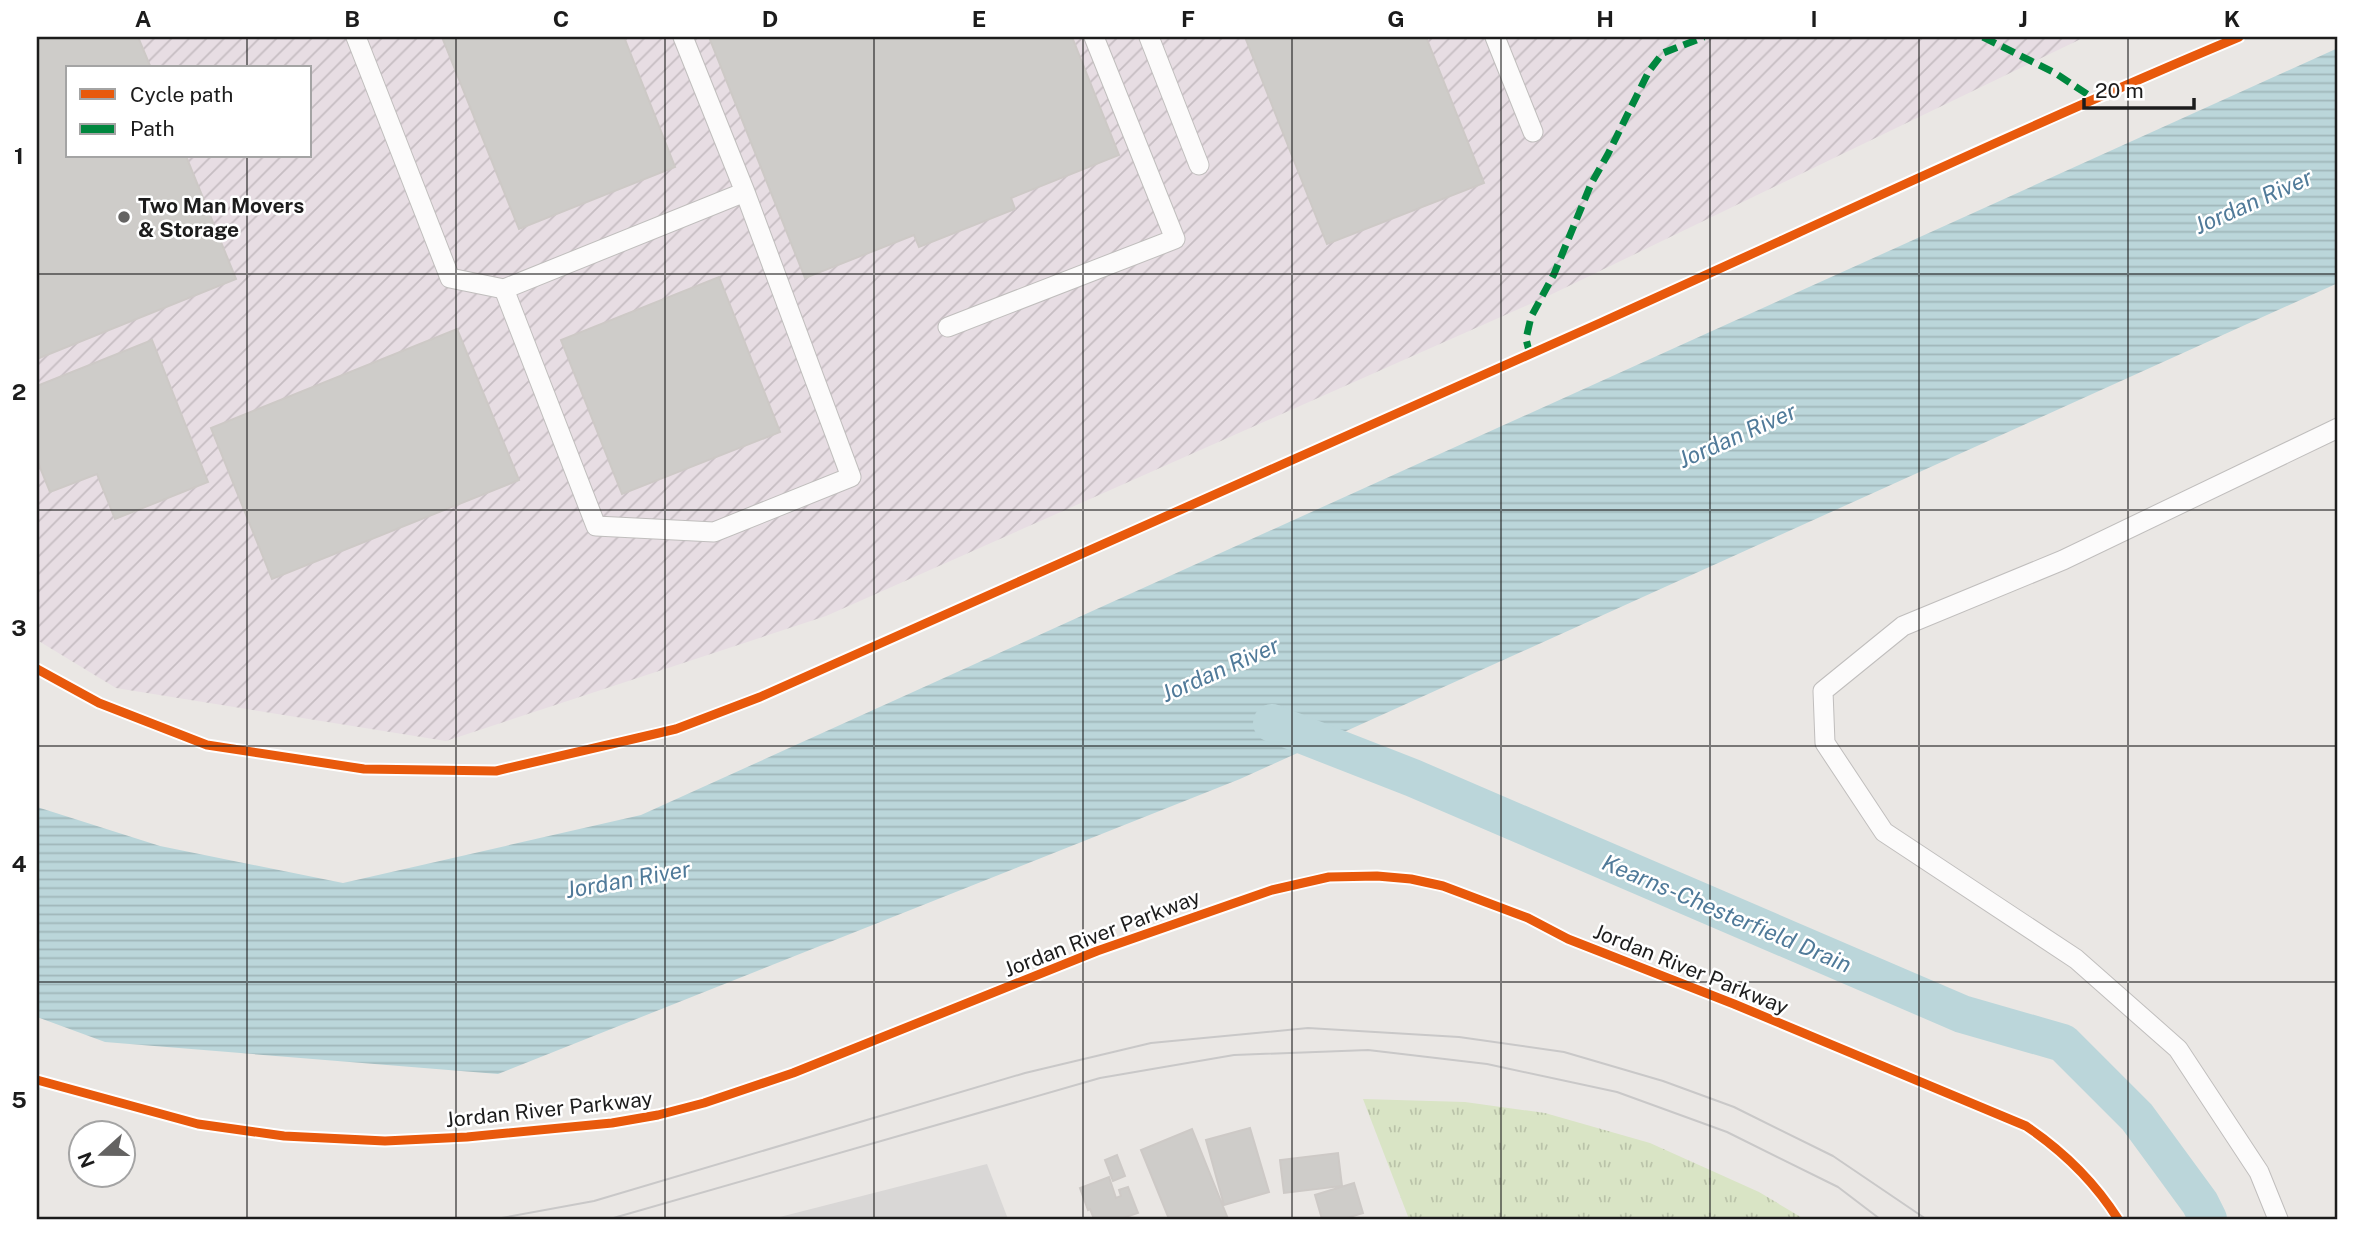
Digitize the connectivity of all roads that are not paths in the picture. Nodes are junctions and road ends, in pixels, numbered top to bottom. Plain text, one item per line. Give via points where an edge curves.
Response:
1 (356, 37) edge
2 (683, 37) edge
3 (1094, 37) edge
4 (1149, 37) edge
5 (1495, 37) edge
6 (1533, 132) dead end
7 (1199, 166) dead end
8 (745, 192) junction
9 (504, 289) junction
10 (948, 327) dead end
11 (2338, 428) edge
12 (2278, 1219) edge

1 - 9 lane via 450,278
2 - 8 lane
3 - 10 lane via 1175,239
4 - 7 lane
5 - 6 lane
8 - 9 lane
8 - 9 lane via 851,477 714,532 596,526
11 - 12 lane via 2063,560 1903,626 1823,691 1825,743 1884,832 2076,958 2178,1049 2259,1172

